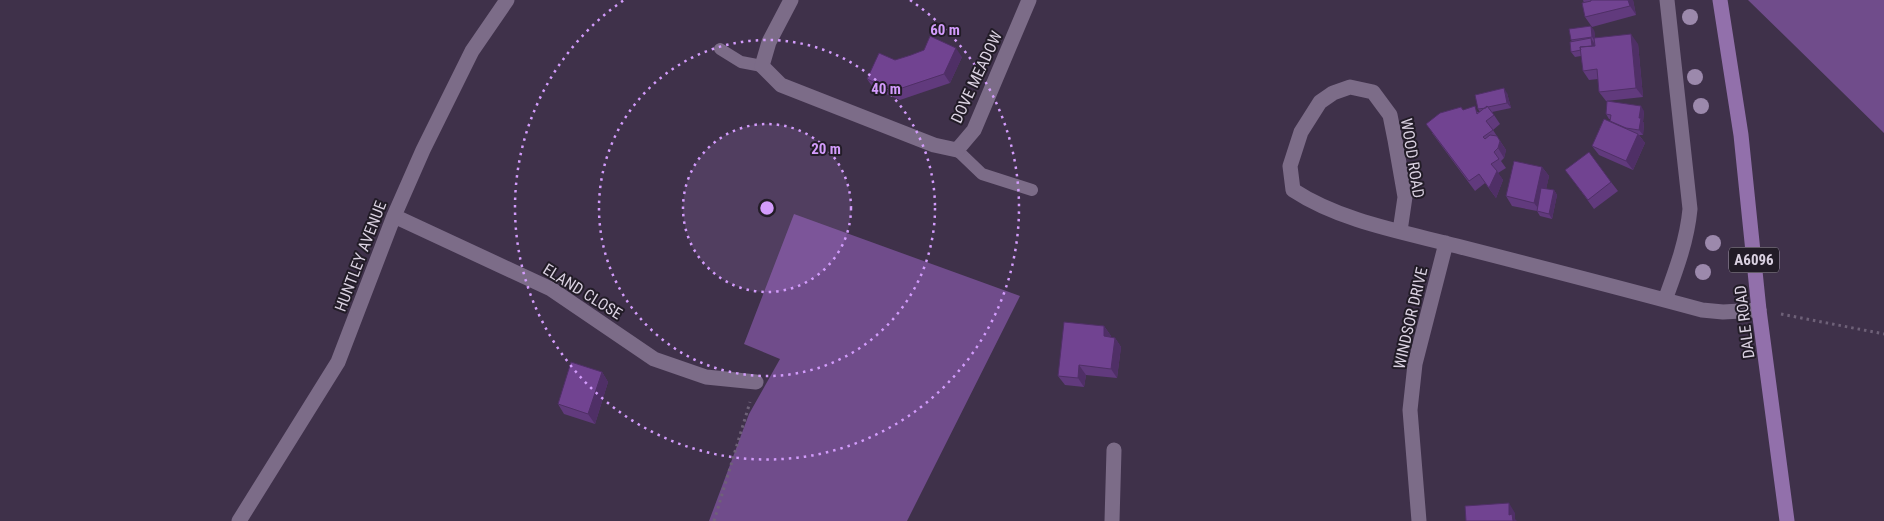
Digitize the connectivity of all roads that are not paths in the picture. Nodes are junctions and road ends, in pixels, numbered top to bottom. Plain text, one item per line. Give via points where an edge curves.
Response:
1 (507, 0) edge
2 (791, 0) edge
3 (1029, 0) edge
4 (1667, 0) edge
5 (1720, 0) edge
6 (720, 50) dead end
7 (762, 66) junction
8 (957, 150) junction
9 (1032, 190) dead end
10 (394, 216) junction
11 (1400, 231) junction
12 (1446, 243) junction
13 (1665, 300) junction
14 (1759, 310) junction
15 (756, 382) road end
16 (1114, 450) dead end
17 (241, 520) edge
18 (1112, 521) edge
19 (1419, 521) edge
20 (1787, 521) edge

1 - 10 street, HUNTLEY AVENUE via 459,74
2 - 7 street
3 - 8 street, DOVE MEADOW via 974,130
4 - 13 street via 1690,209 1683,249
5 - 14 main road, DALE ROAD / A6096 via 1741,134
6 - 7 lane via 740,62
7 - 8 street via 781,84 934,145
8 - 9 lane via 982,174
10 - 15 street, ELAND CLOSE via 551,289 654,359 706,377
10 - 17 street, HUNTLEY AVENUE via 338,362
11 - 11 street, WOOD ROAD via 1340,214 1312,203 1293,190 1290,166 1301,132 1320,102 1333,93 1350,87 1373,92 1390,115 1405,197
11 - 12 street, WOOD ROAD
12 - 13 street, WOOD ROAD
12 - 19 street, WINDSOR DRIVE via 1414,364 1410,410
13 - 14 street, WOOD ROAD via 1714,312
14 - 20 main road, DALE ROAD / A6096
16 - 18 street

